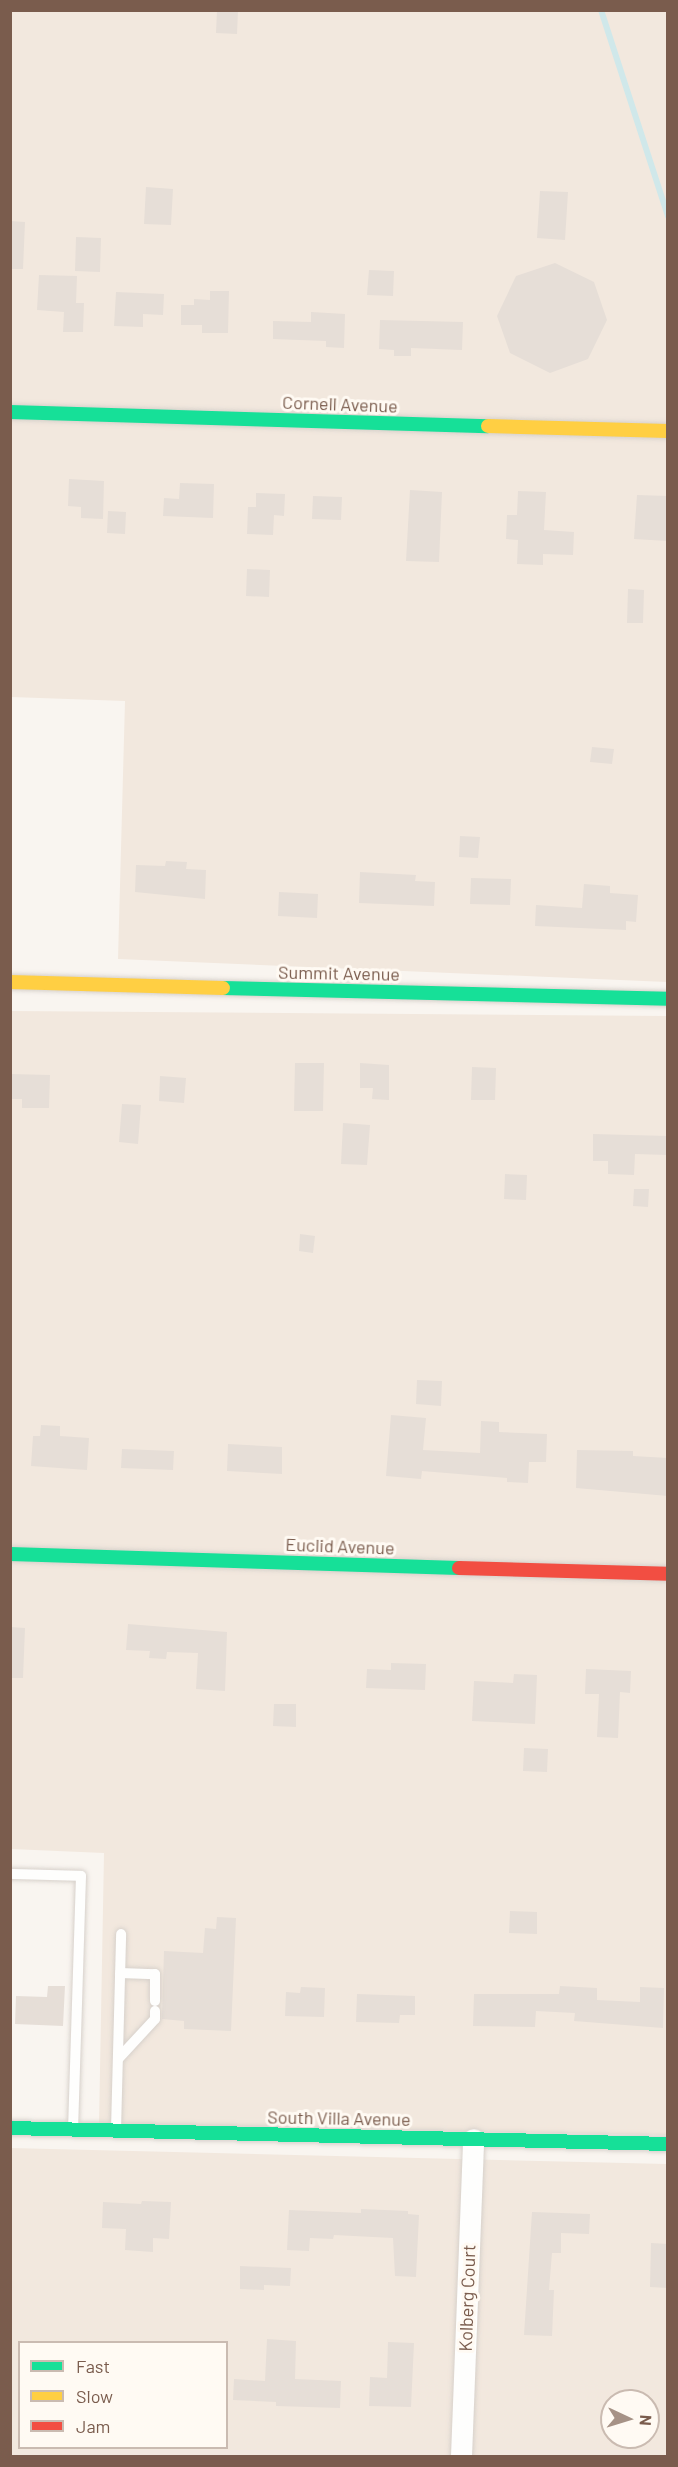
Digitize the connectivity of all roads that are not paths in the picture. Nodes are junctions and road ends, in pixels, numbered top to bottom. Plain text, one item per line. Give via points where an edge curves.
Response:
1 (10, 412) edge
2 (668, 431) edge
3 (10, 982) edge
4 (668, 999) edge
5 (10, 1554) edge
6 (668, 1574) edge
7 (10, 1874) edge
8 (121, 1934) dead end
9 (120, 1973) junction
10 (118, 2059) junction
11 (10, 2128) edge
12 (73, 2129) junction
13 (116, 2130) junction
14 (473, 2139) junction
15 (668, 2144) edge
16 (461, 2457) edge

1 - 2 street, Cornell Avenue
3 - 4 street, Summit Avenue
5 - 6 street, Euclid Avenue
7 - 12 lane via 81,1876
8 - 9 lane
9 - 10 lane
9 - 10 lane via 155,1974 155,2019
10 - 13 lane
11 - 12 street, South Villa Avenue
12 - 13 street, South Villa Avenue
13 - 14 street, South Villa Avenue
14 - 15 street, South Villa Avenue
14 - 16 street, Kolberg Court

